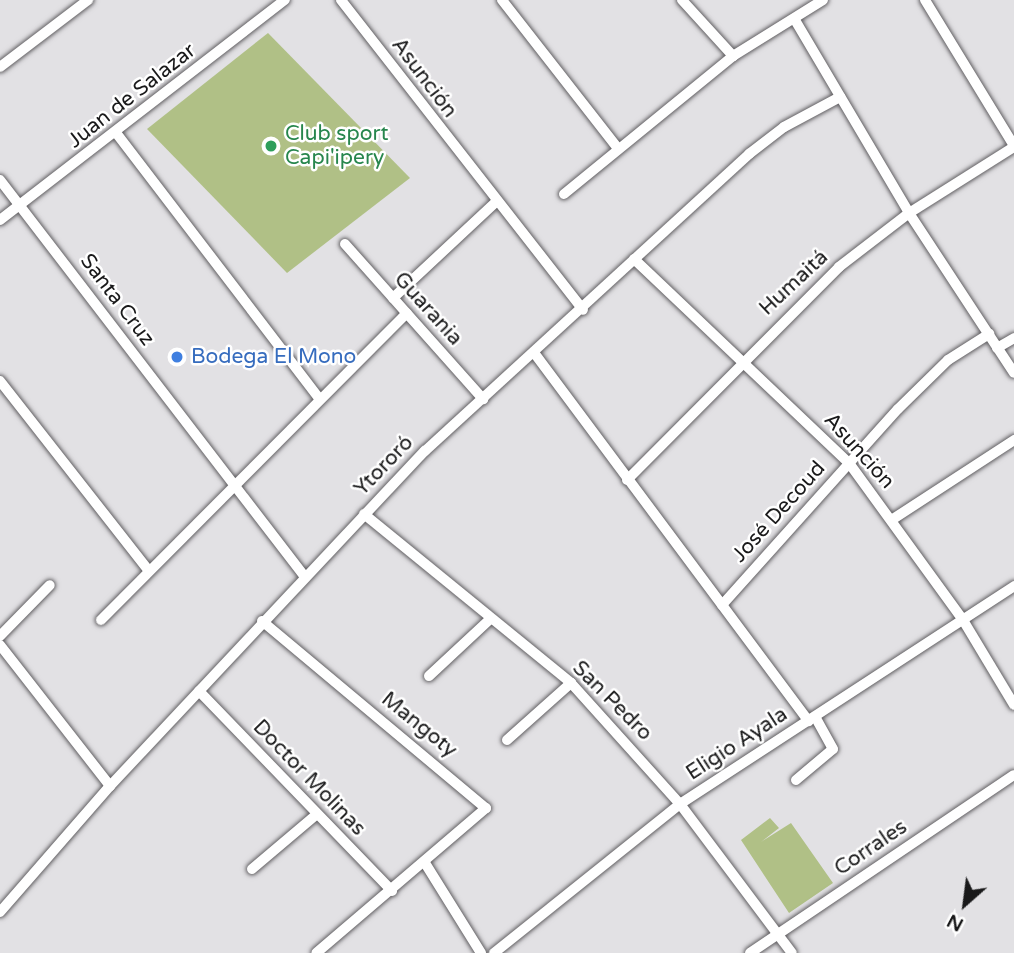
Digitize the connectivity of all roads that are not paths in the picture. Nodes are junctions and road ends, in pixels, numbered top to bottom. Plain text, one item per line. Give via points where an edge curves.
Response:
1 (88, 0) edge
2 (285, 0) edge
3 (341, 0) edge
4 (502, 0) edge
5 (682, 0) edge
6 (823, 0) edge
7 (925, 0) edge
8 (795, 20) junction
9 (733, 56) junction
10 (0, 67) edge
11 (840, 97) junction
12 (117, 134) junction
13 (1014, 146) edge
14 (617, 147) junction
15 (0, 180) edge
16 (564, 194) dead end
17 (495, 203) junction
18 (20, 206) junction
19 (909, 213) junction
20 (0, 220) edge
21 (345, 244) dead end
22 (634, 259) junction
23 (393, 298) junction
24 (583, 310) junction
25 (407, 313) junction
26 (989, 334) junction
27 (1014, 338) edge
28 (997, 348) junction
29 (535, 354) junction
30 (742, 360) junction
31 (1014, 373) edge
32 (0, 381) edge
33 (318, 398) junction
34 (483, 399) junction
35 (1014, 440) edge
36 (849, 463) junction
37 (627, 480) junction
38 (234, 485) junction
39 (364, 514) junction
40 (893, 519) junction
41 (148, 570) junction
42 (305, 577) junction
43 (50, 585) dead end
44 (1014, 586) edge
45 (722, 605) junction
46 (101, 620) dead end
47 (489, 620) junction
48 (963, 620) junction
49 (262, 621) junction
50 (0, 636) edge
51 (0, 645) edge
52 (429, 676) dead end
53 (571, 683) junction
54 (199, 691) junction
55 (1014, 705) edge
56 (812, 719) junction
57 (507, 740) dead end
58 (1014, 775) edge
59 (796, 780) dead end
60 (110, 786) junction
61 (680, 804) junction
62 (316, 815) junction
63 (425, 863) junction
64 (252, 869) dead end
65 (392, 891) junction
66 (0, 912) edge
67 (779, 933) junction
68 (316, 953) edge
69 (481, 953) edge
70 (494, 953) edge
71 (750, 953) edge
72 (792, 953) edge

1 - 10 street
2 - 12 street, Juan de Salazar
3 - 17 street, Asunción
4 - 14 street
5 - 9 street
6 - 8 street
7 - 13 street
8 - 9 street
8 - 11 street
9 - 14 street
11 - 19 street
11 - 22 street, Ytororó via 785,127 749,154
12 - 18 street, Juan de Salazar
12 - 33 street
13 - 19 street, Humaitá
14 - 16 street
15 - 18 street, Santa Cruz
17 - 23 street
17 - 24 street, Asunción
18 - 20 street, Juan de Salazar
18 - 38 street, Santa Cruz
19 - 26 street
19 - 30 street, Humaitá via 839,267
21 - 23 street, Guarania
22 - 24 street, Ytororó
22 - 30 street, Asunción
23 - 25 street, Guarania
24 - 29 street, Ytororó
25 - 33 street
25 - 34 street, Guarania
26 - 28 street
26 - 36 street, José Decoud via 948,360
27 - 28 street
28 - 31 street
29 - 34 street, Ytororó
29 - 37 street
30 - 36 street, Asunción
30 - 37 street, Humaitá
32 - 41 street
33 - 38 street
34 - 39 street, Ytororó
35 - 40 street
36 - 40 street, Asunción
36 - 45 street, José Decoud
37 - 45 street
38 - 41 street
38 - 42 street, Santa Cruz
39 - 42 street, Ytororó
39 - 47 street, San Pedro
40 - 48 street, Asunción
41 - 46 street
42 - 49 street, Ytororó
43 - 50 street
44 - 48 street, Eligio Ayala
45 - 56 street
47 - 52 street
47 - 53 street, San Pedro
48 - 55 street, Asunción
48 - 56 street, Eligio Ayala
49 - 54 street, Ytororó
49 - 63 street, Mangoty via 483,803 481,816
51 - 60 street
53 - 57 street
53 - 61 street, San Pedro
54 - 60 street, Ytororó
54 - 62 street, Doctor Molinas
56 - 59 street via 834,746
56 - 61 street, Eligio Ayala
58 - 67 street, Corrales
60 - 66 street, Ytororó
61 - 67 street, San Pedro
61 - 70 street, Eligio Ayala
62 - 64 street
62 - 65 street, Doctor Molinas
63 - 65 street
63 - 69 street
65 - 68 street
67 - 71 street, Corrales
67 - 72 street, San Pedro

